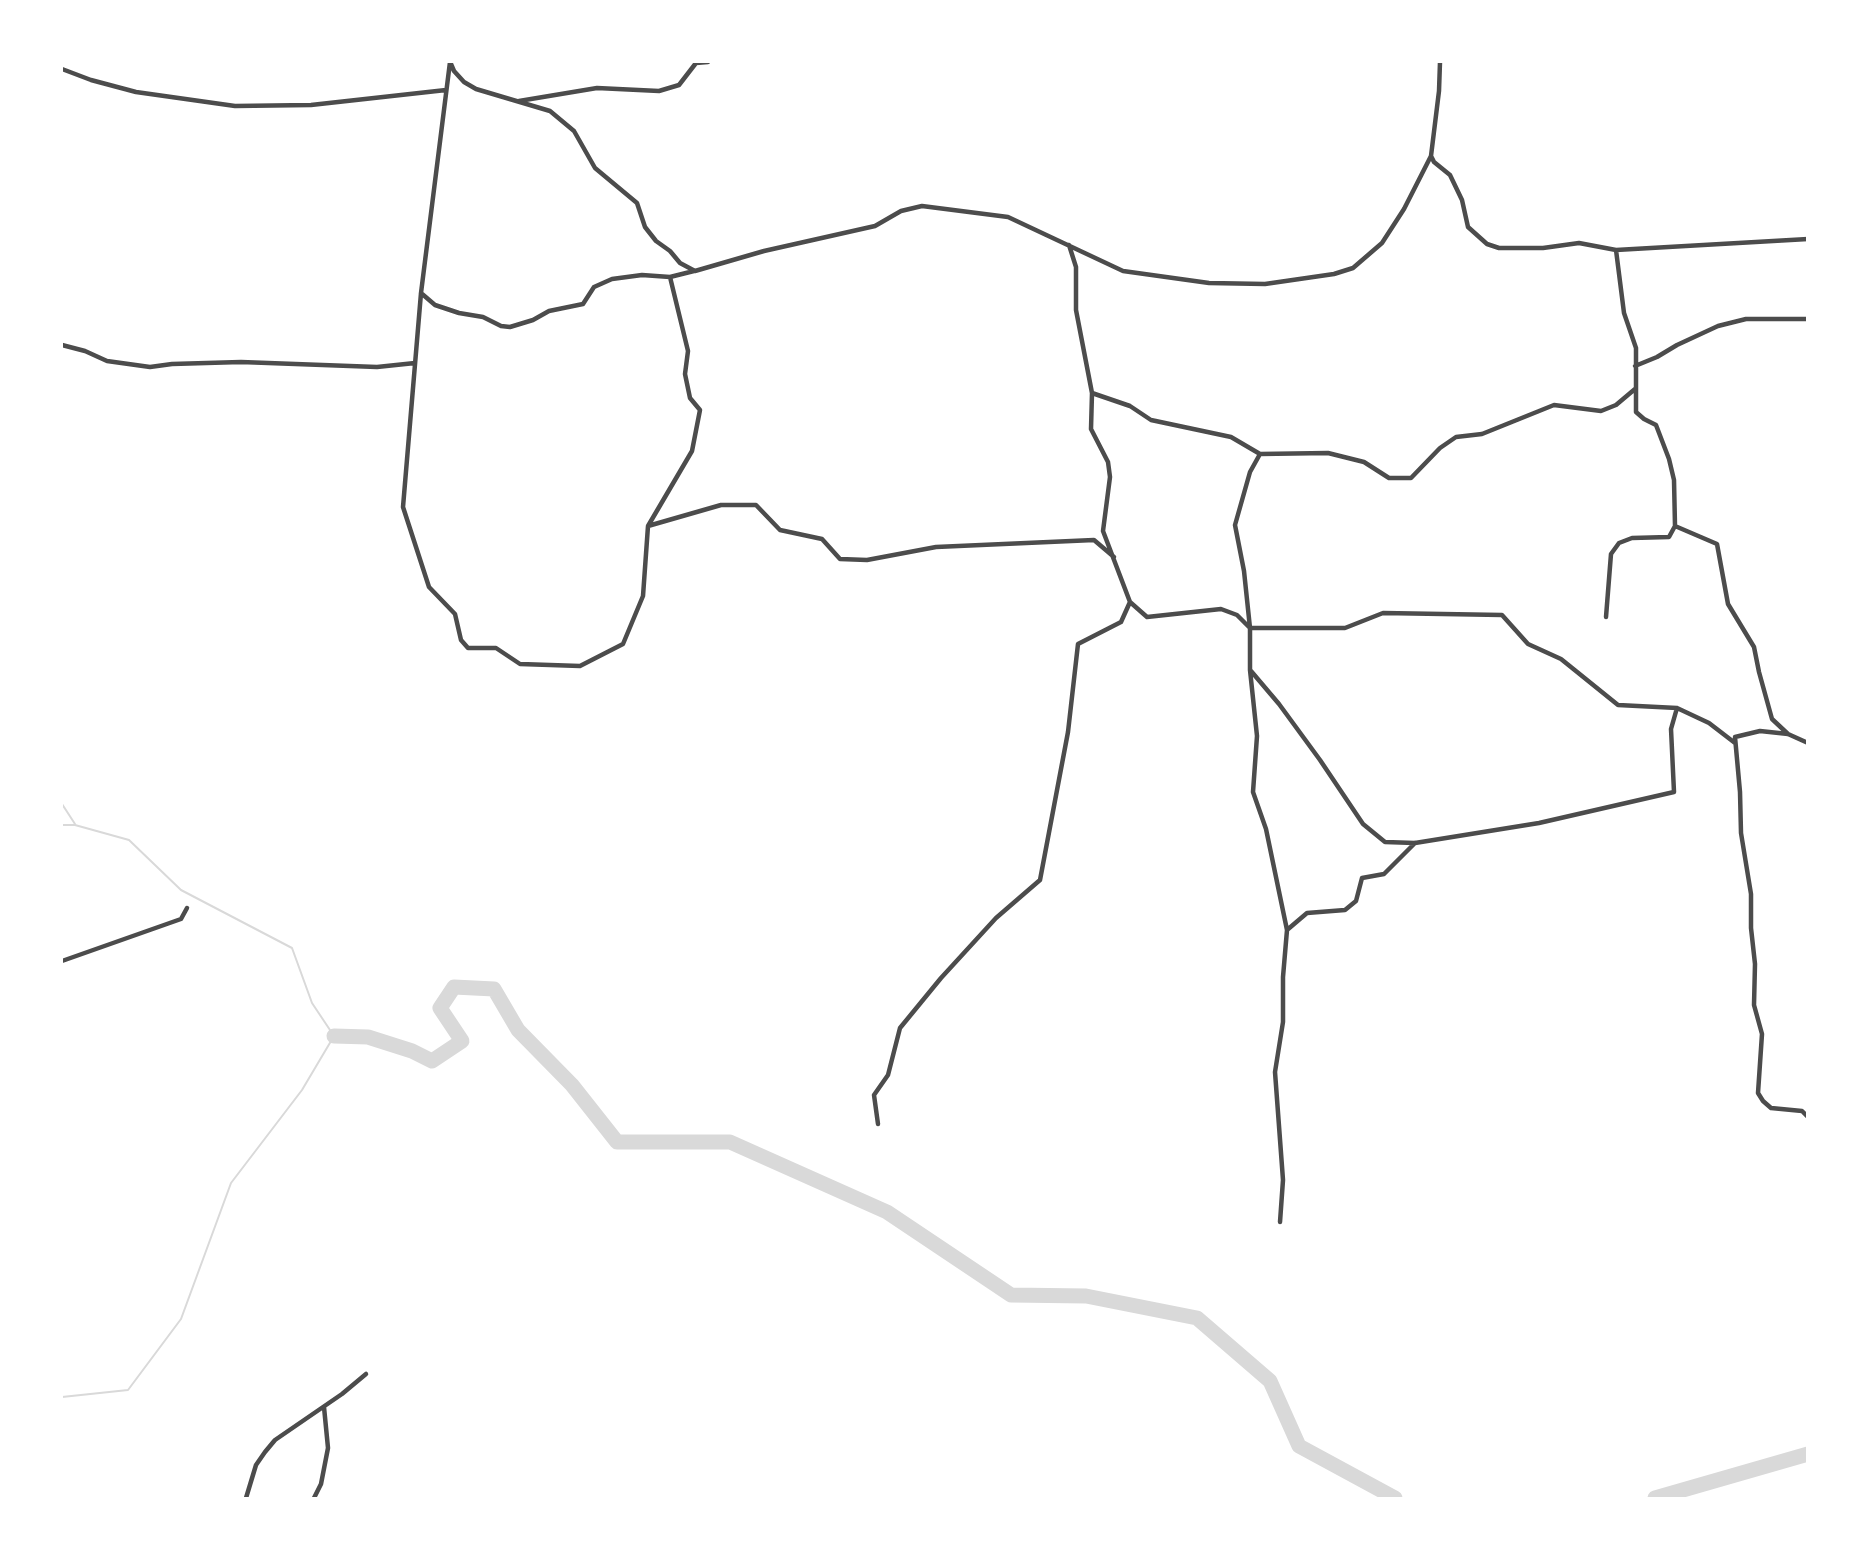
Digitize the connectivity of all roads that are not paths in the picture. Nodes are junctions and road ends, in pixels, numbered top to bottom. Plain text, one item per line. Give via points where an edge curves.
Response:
1 (450, 62) edge
2 (708, 62) edge
3 (1440, 62) edge
4 (62, 69) edge
5 (446, 90) junction
6 (517, 101) junction
7 (1431, 156) junction
8 (1808, 239) edge
9 (1069, 245) junction
10 (1616, 250) junction
11 (694, 271) junction
12 (670, 277) junction
13 (421, 293) junction
14 (1808, 319) edge
15 (62, 345) edge
16 (415, 363) junction
17 (1635, 366) junction
18 (1635, 389) junction
19 (1092, 393) junction
20 (1260, 454) junction
21 (648, 526) junction
22 (1675, 526) junction
23 (1114, 557) junction
24 (1130, 602) junction
25 (1606, 617) dead end
26 (1250, 628) junction
27 (1250, 670) junction
28 (1677, 708) junction
29 (1788, 734) junction
30 (1735, 742) junction
31 (1808, 743) edge
32 (1415, 843) junction
33 (187, 908) dead end
34 (1287, 930) junction
35 (62, 961) edge
36 (1805, 1110) edge
37 (1808, 1117) edge
38 (878, 1124) dead end
39 (1280, 1222) dead end
40 (366, 1374) dead end
41 (324, 1407) junction
42 (246, 1498) edge
43 (315, 1498) edge

1 - 5 street
1 - 6 street via 464,82
2 - 6 street via 696,63 679,85 659,91 597,88
3 - 7 street
4 - 5 street via 136,92 235,106 311,105
5 - 13 street
6 - 11 street via 550,111 573,131 595,168 637,203 645,227 656,241 680,264
7 - 9 street via 1382,243 1353,268 1334,274 1265,284 1209,284 1123,271
7 - 10 street via 1450,175 1468,228 1487,244 1532,248 1579,243
8 - 10 street
9 - 11 street via 1008,217 922,206 900,212 875,226
9 - 19 street via 1076,267 1076,310
10 - 17 street via 1624,313 1636,348
11 - 12 street
12 - 13 street via 642,274 612,279 594,287 583,304 549,311 510,327 435,305
12 - 21 street via 688,351 685,374 690,398 700,410 692,451
13 - 16 street
14 - 17 street via 1746,319 1718,326
15 - 16 street via 107,361 150,367 241,362 377,367
16 - 21 street via 403,507 429,586 455,614 461,640 468,648 496,648 520,664 580,666 623,644 643,596
17 - 18 street
18 - 20 street via 1616,405 1601,411 1554,405 1482,434 1456,437 1411,478 1389,478 1364,462 1328,453
18 - 22 street via 1636,412 1656,425 1669,459 1674,480
19 - 20 street via 1130,406 1151,420 1231,437
19 - 23 street via 1091,429 1108,462 1110,477 1103,531
20 - 26 street via 1235,525
21 - 23 street via 721,505 756,505 780,530 822,539 840,559 867,560 936,547 1094,540
22 - 25 street via 1669,537 1632,538 1619,543 1611,554
22 - 29 street via 1717,544 1728,604 1754,647 1772,719
23 - 24 street
24 - 26 street via 1147,617 1221,609 1237,615
24 - 38 street via 1121,622 1078,644 1068,732 1040,880 996,918 900,1028 888,1075 874,1095
26 - 27 street
26 - 28 street via 1345,628 1383,613 1502,615 1527,644 1561,659 1618,705
27 - 32 street via 1279,704 1363,824 1385,842
27 - 34 street via 1257,736 1253,792 1266,829
28 - 30 street via 1709,723
28 - 32 street via 1671,729 1674,792 1539,823
29 - 30 street via 1760,731 1739,735
29 - 31 street
30 - 36 street via 1741,832 1751,894 1754,1005 1762,1034 1758,1093 1771,1108
32 - 34 street via 1384,874 1362,878 1356,901 1345,910 1307,913
33 - 35 street via 180,919
34 - 39 street via 1283,1022 1275,1072 1283,1180
36 - 37 street
40 - 41 street
41 - 42 street via 275,1440 256,1465
41 - 43 street via 328,1448

